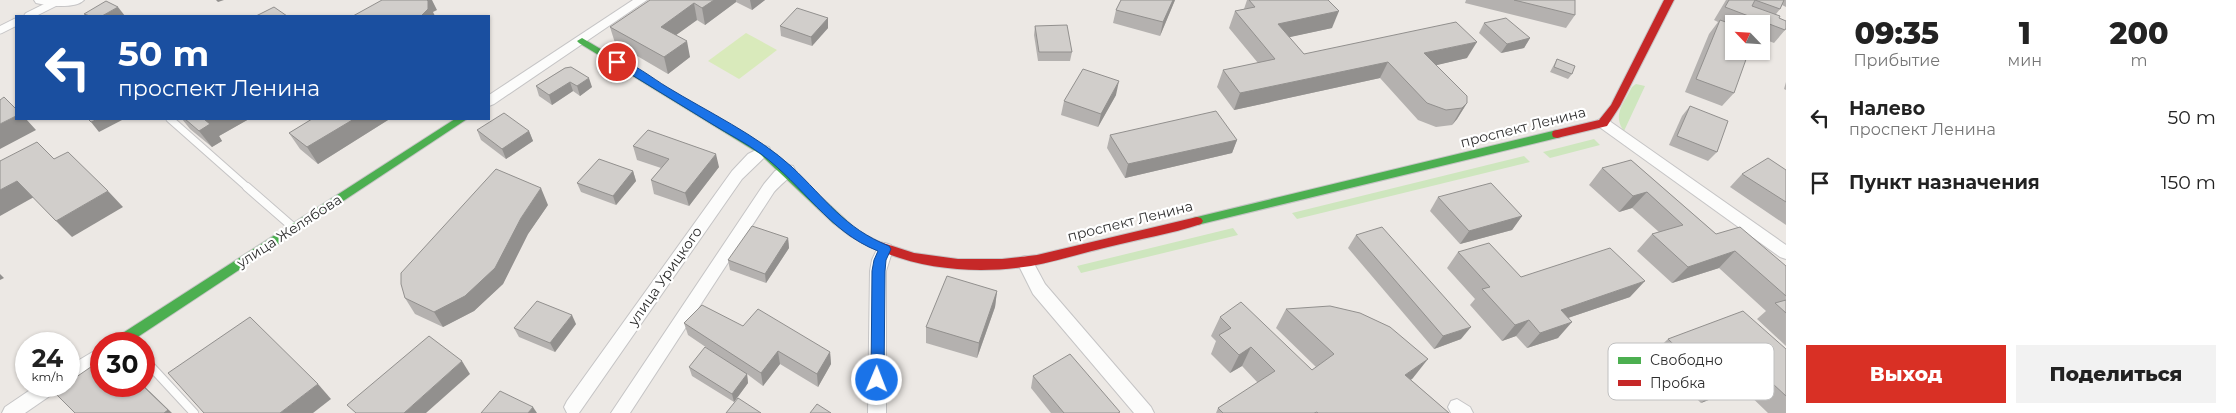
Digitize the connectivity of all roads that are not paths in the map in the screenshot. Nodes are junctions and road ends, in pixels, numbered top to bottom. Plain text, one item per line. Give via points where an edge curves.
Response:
1 (40, 0) edge
2 (78, 0) edge
3 (641, 0) edge
4 (1669, 0) edge
5 (56, 2) junction
6 (30, 15) edge
7 (15, 22) edge
8 (0, 30) edge
9 (582, 41) junction
10 (490, 100) edge
11 (171, 120) edge
12 (460, 120) edge
13 (1603, 123) junction
14 (764, 151) junction
15 (788, 170) junction
16 (294, 228) junction
17 (885, 249) junction
18 (1786, 253) edge
19 (1025, 262) junction
20 (139, 332) edge
21 (155, 371) edge
22 (34, 397) edge
23 (571, 410) edge
24 (10, 413) edge
25 (194, 413) edge
26 (620, 413) edge
27 (877, 413) edge
28 (1145, 413) edge

1 - 5 street
2 - 5 street
3 - 9 street
4 - 13 street, проспект Ленина via 1615,106
5 - 6 lane
7 - 8 lane
9 - 10 street
9 - 14 street, проспект Ленина
11 - 16 lane
12 - 16 street, улица Желябова
13 - 18 street
13 - 19 street, проспект Ленина
14 - 15 street, проспект Ленина
14 - 23 street, улица Урицкого via 737,175
15 - 17 street, проспект Ленина via 849,231
15 - 26 street via 769,188
16 - 20 street, улица Желябова
17 - 19 street, проспект Ленина via 941,262
17 - 27 street via 878,271
19 - 28 street via 1039,289
21 - 25 lane
22 - 24 street

